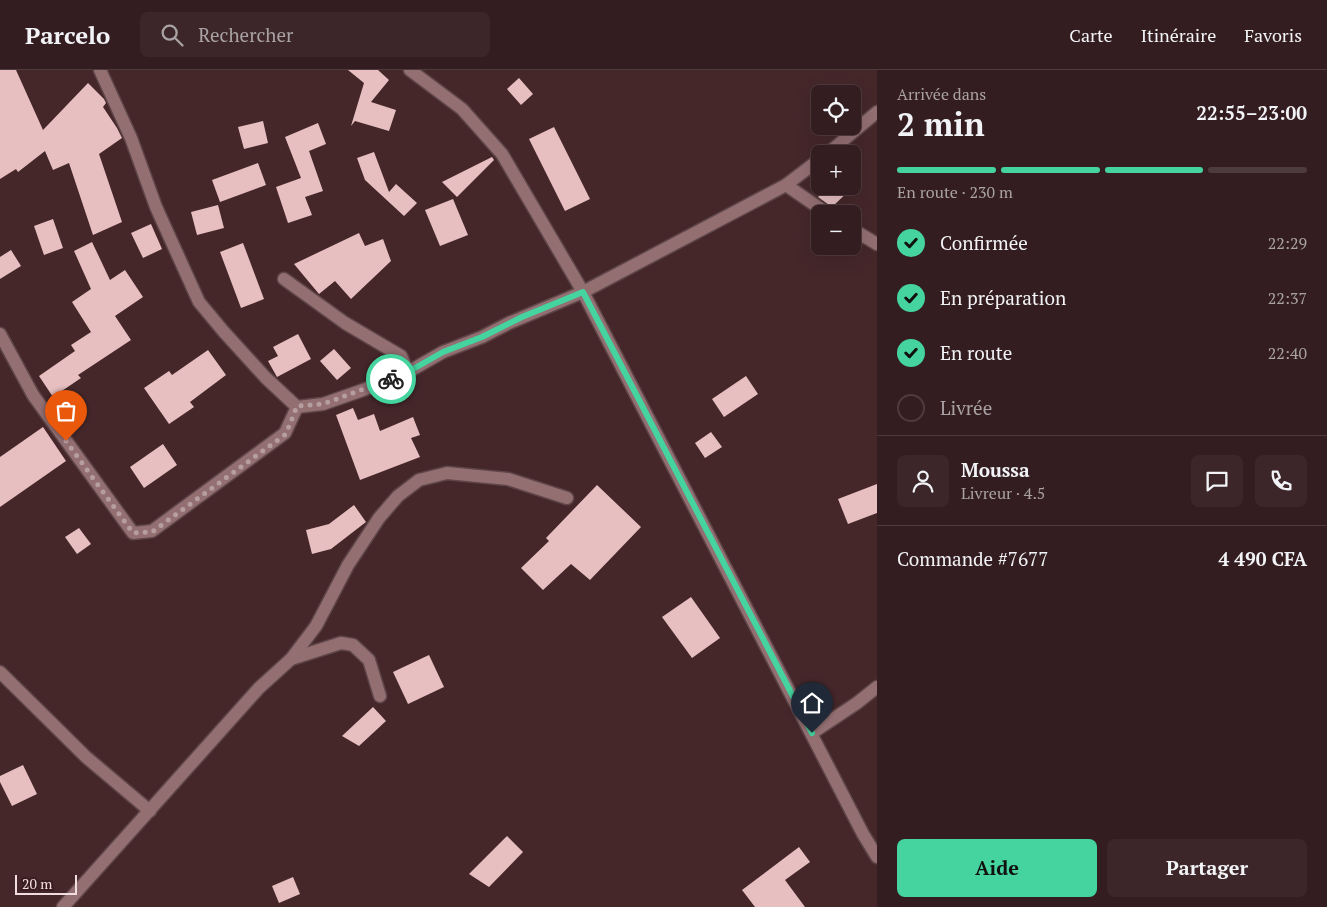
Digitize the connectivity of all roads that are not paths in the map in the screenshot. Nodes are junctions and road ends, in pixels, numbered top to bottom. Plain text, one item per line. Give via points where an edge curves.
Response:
1 (100, 70) edge
2 (410, 70) edge
3 (877, 112) edge
4 (838, 145) edge
5 (811, 166) edge
6 (786, 185) junction
7 (815, 205) edge
8 (861, 234) edge
9 (877, 244) edge
10 (284, 279) dead end
11 (583, 292) junction
12 (0, 334) edge
13 (408, 372) junction
14 (297, 406) junction
15 (567, 498) dead end
16 (291, 659) junction
17 (0, 672) edge
18 (877, 687) edge
19 (380, 696) dead end
20 (812, 733) junction
21 (150, 811) junction
22 (877, 857) edge
23 (63, 907) edge

1 - 14 street via 199,302 260,372
2 - 11 street via 462,109 502,154
3 - 4 street
5 - 6 street
6 - 7 street
6 - 11 street
8 - 9 street
10 - 13 street via 345,323 401,356
11 - 13 street via 443,352
11 - 20 street
12 - 14 street via 33,395 133,533 152,532 286,434
13 - 14 street via 323,404
15 - 16 street via 508,479 447,473 419,480 398,496 379,518 348,565 316,626
16 - 19 street via 341,643 353,645 369,660
16 - 21 street via 259,688
17 - 21 street via 86,756
18 - 20 street
20 - 22 street
21 - 23 street

